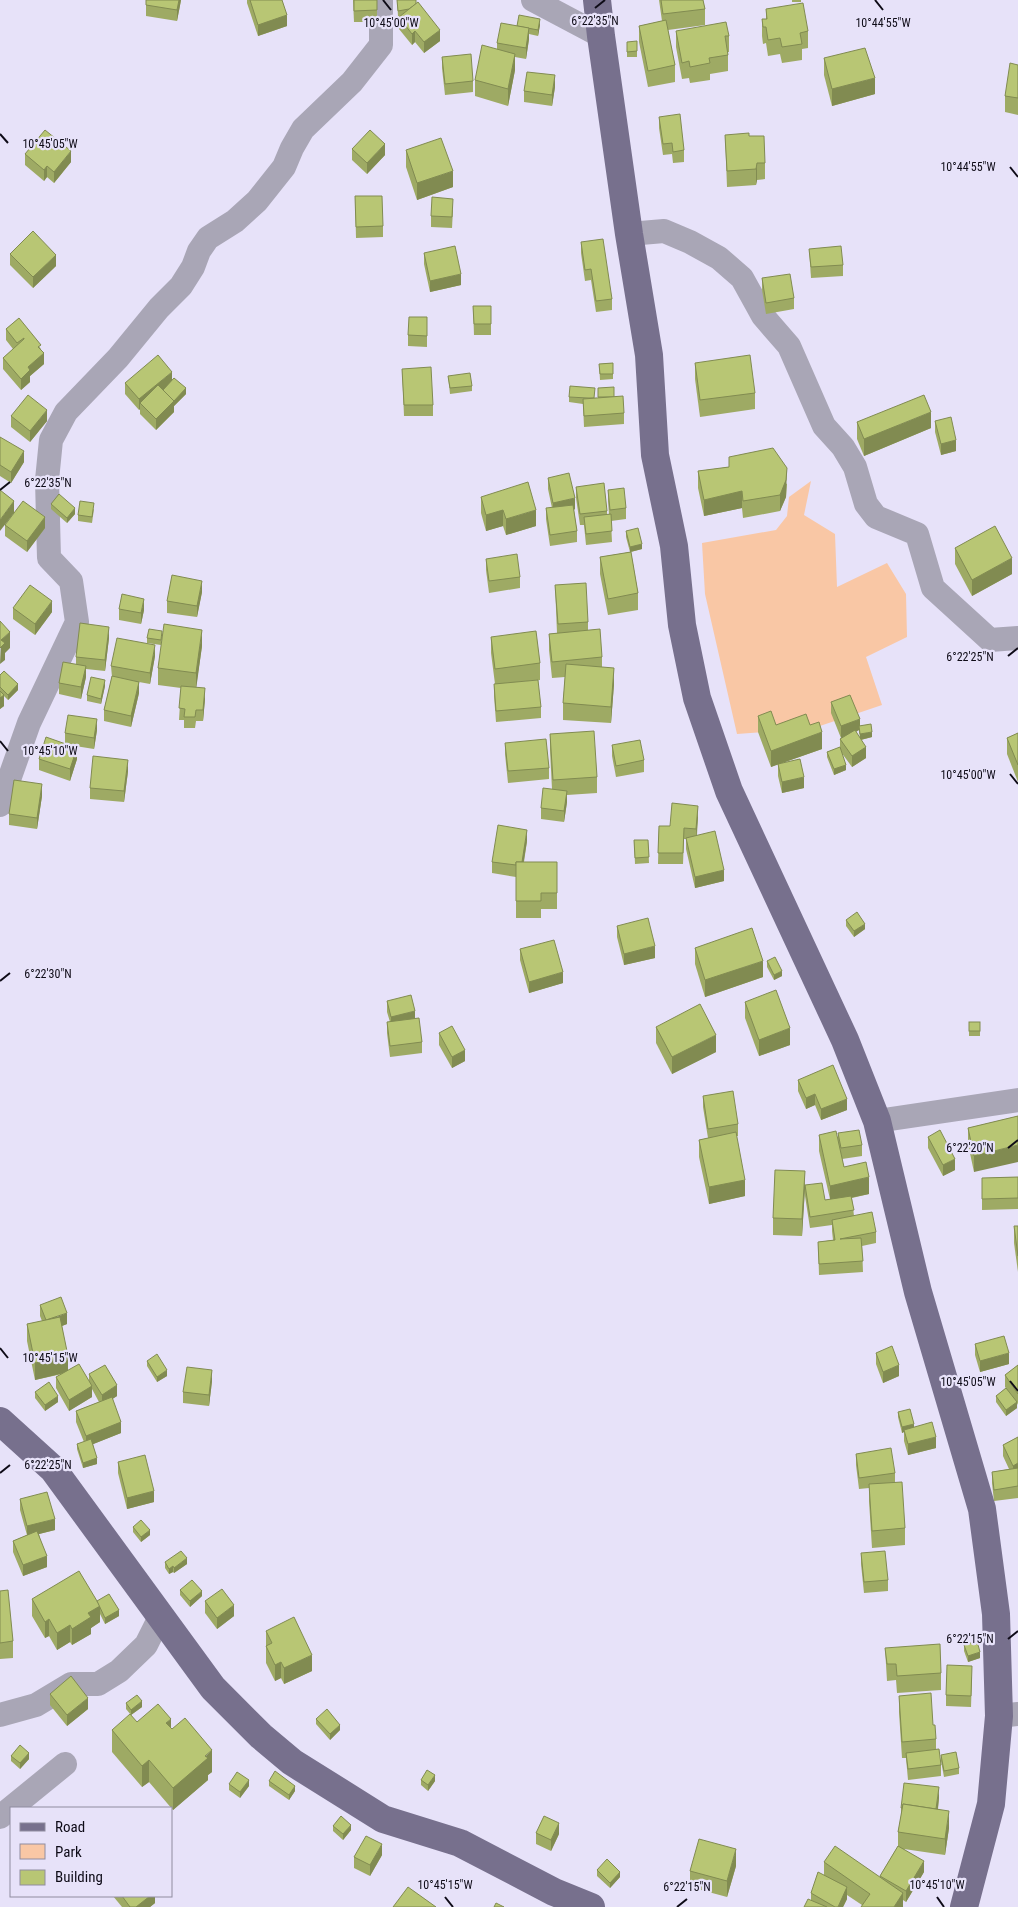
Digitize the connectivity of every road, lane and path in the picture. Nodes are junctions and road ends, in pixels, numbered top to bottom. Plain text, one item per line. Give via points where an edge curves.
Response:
1 (381, 0) edge
2 (533, 0) edge
3 (598, 0) edge
4 (601, 36) junction
5 (629, 234) junction
6 (1018, 638) edge
7 (0, 805) edge
8 (1018, 1100) edge
9 (878, 1121) junction
10 (0, 1421) edge
11 (160, 1616) junction
12 (0, 1715) edge
13 (1009, 1715) edge
14 (65, 1764) dead end
15 (12, 1807) edge
16 (10, 1809) edge
17 (0, 1817) edge
18 (591, 1907) edge
19 (964, 1907) edge

1 - 7 street via 381,45 352,82 303,129 284,167 257,201 235,221 208,238 181,286 66,412 51,440 47,480 49,558 71,581 77,622 29,723
2 - 4 street
3 - 4 main road
4 - 5 main road
5 - 6 street via 664,231 719,258 742,278 764,316 790,346 824,426 855,467 866,504 876,517 917,534 933,588 990,640
5 - 9 main road via 649,356 655,455 674,546 682,626 697,698 730,791 845,1040
8 - 9 street
9 - 13 main road via 918,1292 982,1509
10 - 11 main road via 53,1469
11 - 12 street via 146,1645 119,1671 98,1684 70,1684 36,1705
11 - 18 main road via 213,1688 292,1762 383,1819 460,1843 554,1892
13 - 19 main road
14 - 15 street
16 - 17 street

